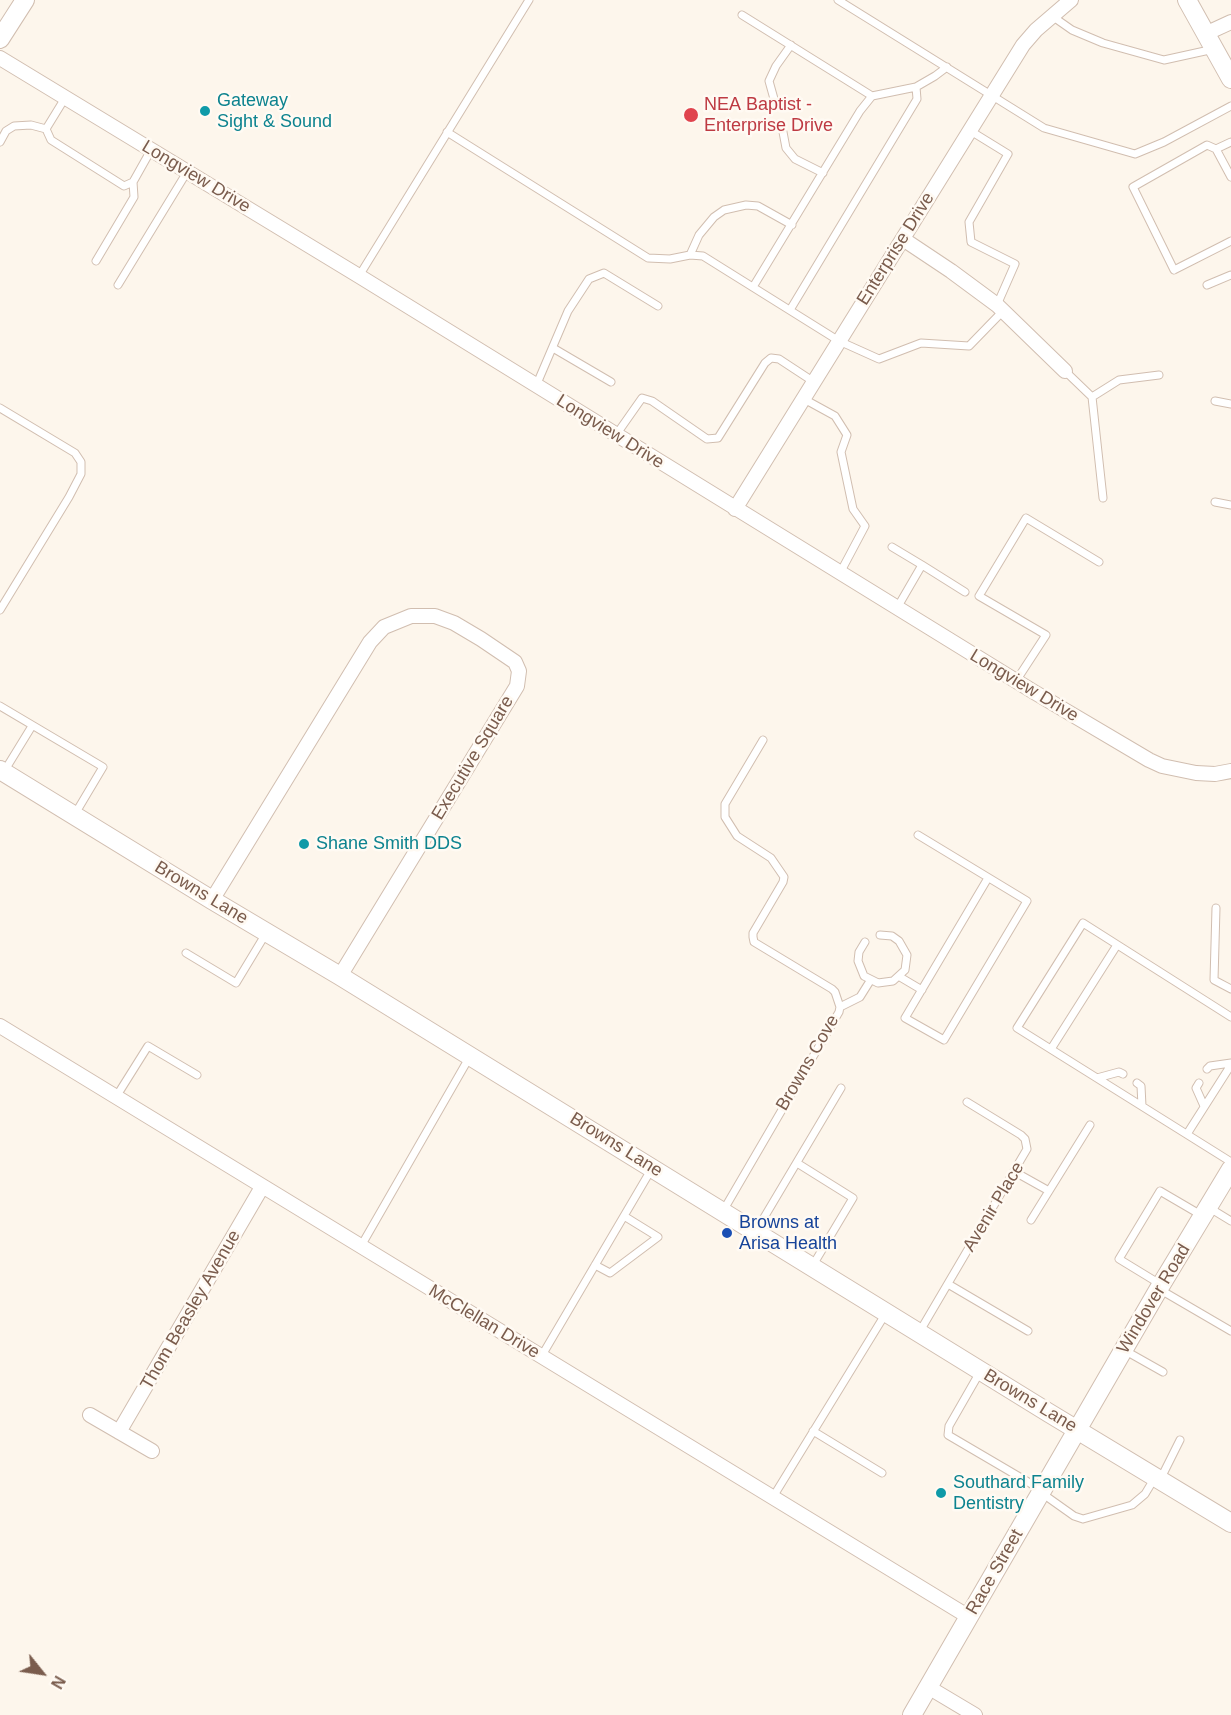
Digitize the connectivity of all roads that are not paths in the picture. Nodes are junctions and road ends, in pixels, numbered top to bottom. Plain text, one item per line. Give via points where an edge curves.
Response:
1 (25, 0) edge
2 (529, 0) edge
3 (838, 0) edge
4 (1071, 0) edge
5 (1187, 0) edge
6 (742, 15) dead end
7 (1052, 16) junction
8 (1231, 22) edge
9 (0, 39) edge
10 (1210, 42) junction
11 (791, 45) junction
12 (0, 58) edge
13 (947, 67) junction
14 (1231, 79) edge
15 (916, 87) junction
16 (991, 94) junction
17 (872, 96) junction
18 (65, 98) junction
19 (776, 106) dead end
20 (1231, 106) edge
21 (46, 129) junction
22 (969, 130) junction
23 (447, 132) junction
24 (783, 132) dead end
25 (0, 142) edge
26 (1231, 142) edge
27 (151, 150) junction
28 (1216, 150) junction
29 (187, 172) junction
30 (823, 173) junction
31 (1231, 177) edge
32 (133, 182) junction
33 (792, 225) junction
34 (903, 239) junction
35 (1231, 242) edge
36 (690, 255) junction
37 (96, 261) dead end
38 (1231, 275) edge
39 (359, 276) junction
40 (118, 285) dead end
41 (1207, 285) dead end
42 (753, 287) junction
43 (658, 306) dead end
44 (1000, 308) junction
45 (789, 310) junction
46 (839, 341) junction
47 (553, 348) junction
48 (1065, 371) joint
49 (1159, 375) dead end
50 (611, 382) dead end
51 (814, 382) junction
52 (536, 386) junction
53 (1092, 397) junction
54 (804, 399) junction
55 (1215, 401) dead end
56 (1231, 404) edge
57 (0, 408) edge
58 (616, 436) junction
59 (1103, 498) dead end
60 (1215, 502) dead end
61 (1231, 505) edge
62 (735, 509) junction
63 (892, 547) dead end
64 (1099, 562) dead end
65 (922, 565) junction
66 (840, 573) junction
67 (965, 592) dead end
68 (897, 608) junction
69 (0, 610) edge
70 (1016, 681) junction
71 (0, 706) edge
72 (32, 726) junction
73 (763, 740) dead end
74 (2, 771) edge
75 (1231, 771) edge
76 (74, 815) junction
77 (918, 836) dead end
78 (988, 878) junction
79 (212, 900) junction
80 (1216, 908) dead end
81 (267, 932) junction
82 (880, 935) dead end
83 (866, 942) dead end
84 (1117, 945) junction
85 (186, 953) dead end
86 (340, 976) junction
87 (900, 977) junction
88 (870, 981) junction
89 (1231, 989) edge
90 (922, 990) junction
91 (840, 1007) junction
92 (1231, 1017) edge
93 (0, 1026) edge
94 (1051, 1049) junction
95 (470, 1056) junction
96 (1231, 1064) edge
97 (1207, 1070) dead end
98 (1124, 1074) dead end
99 (197, 1075) dead end
100 (1097, 1078) junction
101 (1137, 1083) dead end
102 (1199, 1083) dead end
103 (842, 1088) dead end
104 (116, 1097) junction
105 (967, 1102) dead end
106 (1142, 1106) junction
107 (1204, 1106) junction
108 (1090, 1125) dead end
109 (1187, 1134) junction
110 (1231, 1162) edge
111 (797, 1163) junction
112 (653, 1168) junction
113 (1231, 1169) edge
114 (1015, 1172) junction
115 (262, 1187) junction
116 (1049, 1191) junction
117 (723, 1211) junction
118 (1206, 1212) junction
119 (624, 1216) junction
120 (1031, 1220) dead end
121 (1231, 1221) edge
122 (756, 1231) junction
123 (361, 1247) junction
124 (595, 1265) junction
125 (812, 1266) junction
126 (948, 1284) junction
127 (1160, 1287) junction
128 (886, 1313) junction
129 (1028, 1331) dead end
130 (1231, 1331) edge
131 (919, 1333) junction
132 (1124, 1350) junction
133 (541, 1357) junction
134 (981, 1371) junction
135 (1163, 1372) dead end
136 (90, 1414) dead end
137 (1078, 1430) junction
138 (813, 1431) junction
139 (119, 1432) junction
140 (1180, 1440) dead end
141 (152, 1451) dead end
142 (882, 1473) dead end
143 (1158, 1479) junction
144 (1042, 1492) junction
145 (772, 1497) junction
146 (1231, 1523) edge
147 (969, 1617) junction
148 (928, 1688) junction
149 (912, 1715) edge
150 (975, 1715) edge

1 - 9 street
2 - 23 lane
3 - 13 lane
4 - 7 street, Enterprise Drive
5 - 10 street
6 - 11 lane
7 - 10 lane via 1072,30 1103,43 1164,60
7 - 16 street, Enterprise Drive via 1023,45
8 - 10 street
10 - 14 street
11 - 17 lane
11 - 19 lane via 769,81
12 - 18 street, Longview Drive
13 - 15 lane
13 - 16 lane
15 - 17 lane
15 - 45 lane via 917,99
16 - 20 lane via 1044,128 1135,154
16 - 22 street, Enterprise Drive
17 - 30 lane
18 - 21 lane
18 - 27 street, Longview Drive
21 - 25 lane via 14,126
21 - 32 lane via 51,140 124,186
22 - 34 street, Enterprise Drive
22 - 44 lane via 1008,154 969,222 971,242 1015,264
23 - 36 lane via 648,258
23 - 39 lane
24 - 30 lane via 786,148 795,159
26 - 28 lane
27 - 29 street, Longview Drive
27 - 32 lane
28 - 31 lane
28 - 35 lane via 1208,145 1133,187 1174,270
29 - 39 street, Longview Drive
29 - 40 lane
30 - 33 lane
32 - 37 lane via 134,197
33 - 36 lane via 758,206 724,210 699,235
33 - 42 lane
34 - 44 street
34 - 46 street, Enterprise Drive
36 - 42 lane via 703,256
38 - 41 lane
39 - 52 street, Longview Drive
42 - 45 lane
43 - 47 lane via 603,273 589,279 568,311
44 - 46 lane via 969,346 921,343 879,359
44 - 48 street
45 - 46 lane
46 - 51 street, Enterprise Drive
47 - 50 lane
47 - 52 lane
48 - 53 lane
49 - 53 lane via 1119,380
51 - 54 street, Enterprise Drive
51 - 58 lane via 779,359 771,358 718,438 708,439 642,398
52 - 58 street, Longview Drive
53 - 59 lane
54 - 62 street, Enterprise Drive
54 - 66 lane via 835,416 847,435 840,452 853,509 866,526
55 - 56 lane
57 - 69 lane via 75,453 81,462 81,474
58 - 62 street, Longview Drive
60 - 61 lane
62 - 66 street, Longview Drive
63 - 65 lane
64 - 70 lane via 1026,518 979,596 1046,635
65 - 67 lane
65 - 68 lane
66 - 68 street, Longview Drive
68 - 70 street, Longview Drive
70 - 75 street, Longview Drive via 1162,766 1196,773
71 - 72 lane
72 - 74 lane
72 - 76 lane via 103,767
73 - 91 lane, Browns Cove via 725,804 725,817 737,836 771,858 784,878 753,933 754,942 832,989
74 - 76 street, Browns Lane
76 - 79 street, Browns Lane
77 - 78 lane
78 - 90 lane
78 - 90 lane via 1027,901 944,1040 905,1018
79 - 81 street, Browns Lane
79 - 86 street, Executive Square via 370,642 384,627 411,616 435,616 481,639 515,662 519,671 517,686
80 - 89 lane via 1214,980
81 - 85 lane via 236,983
81 - 86 street, Browns Lane
82 - 87 lane via 892,936 905,947 907,963
83 - 88 lane via 858,961
84 - 92 lane
84 - 94 lane
84 - 94 lane via 1083,923 1017,1028
86 - 95 street, Browns Lane
87 - 88 lane via 886,984
87 - 90 lane
88 - 91 lane via 860,997
91 - 117 lane, Browns Cove
93 - 104 street, McClellan Drive
94 - 100 lane
95 - 112 street, Browns Lane
95 - 123 lane
96 - 97 lane via 1210,1066
96 - 107 lane
98 - 100 lane
99 - 104 lane via 148,1046
100 - 106 lane
101 - 106 lane via 1141,1086
102 - 107 lane via 1196,1088
103 - 111 lane
104 - 115 street, McClellan Drive
105 - 114 lane, Avenir Place via 1025,1139 1028,1149
106 - 109 lane
107 - 109 lane
108 - 116 lane
109 - 110 lane
111 - 122 lane
111 - 125 lane via 853,1198
112 - 117 street, Browns Lane
112 - 119 lane
113 - 118 street, Windover Road
114 - 116 lane
114 - 126 lane, Avenir Place
115 - 123 street, McClellan Drive
115 - 139 street, Thom Beasley Avenue
116 - 120 lane
117 - 122 street, Browns Lane
118 - 121 lane
118 - 127 street, Windover Road
118 - 127 lane via 1160,1191 1119,1259
119 - 124 lane
119 - 124 lane via 658,1237 610,1273
122 - 125 street, Browns Lane
123 - 133 street, McClellan Drive
124 - 133 lane
125 - 128 street, Browns Lane
126 - 129 lane
126 - 131 lane, Avenir Place
127 - 130 lane
127 - 132 street, Windover Road
128 - 131 street, Browns Lane
128 - 138 lane
131 - 134 street, Browns Lane
132 - 135 lane
132 - 137 street, Windover Road
133 - 145 street, McClellan Drive
134 - 137 street, Browns Lane
134 - 144 lane via 949,1426 948,1436
136 - 139 street
137 - 143 street, Browns Lane
137 - 144 street, Race Street
138 - 142 lane
138 - 145 lane
139 - 141 street
140 - 143 lane
143 - 144 lane via 1132,1505 1083,1519
143 - 146 street, Browns Lane
144 - 147 street, Race Street
145 - 147 street, McClellan Drive
147 - 148 street, Race Street
148 - 149 street, Race Street
148 - 150 street

